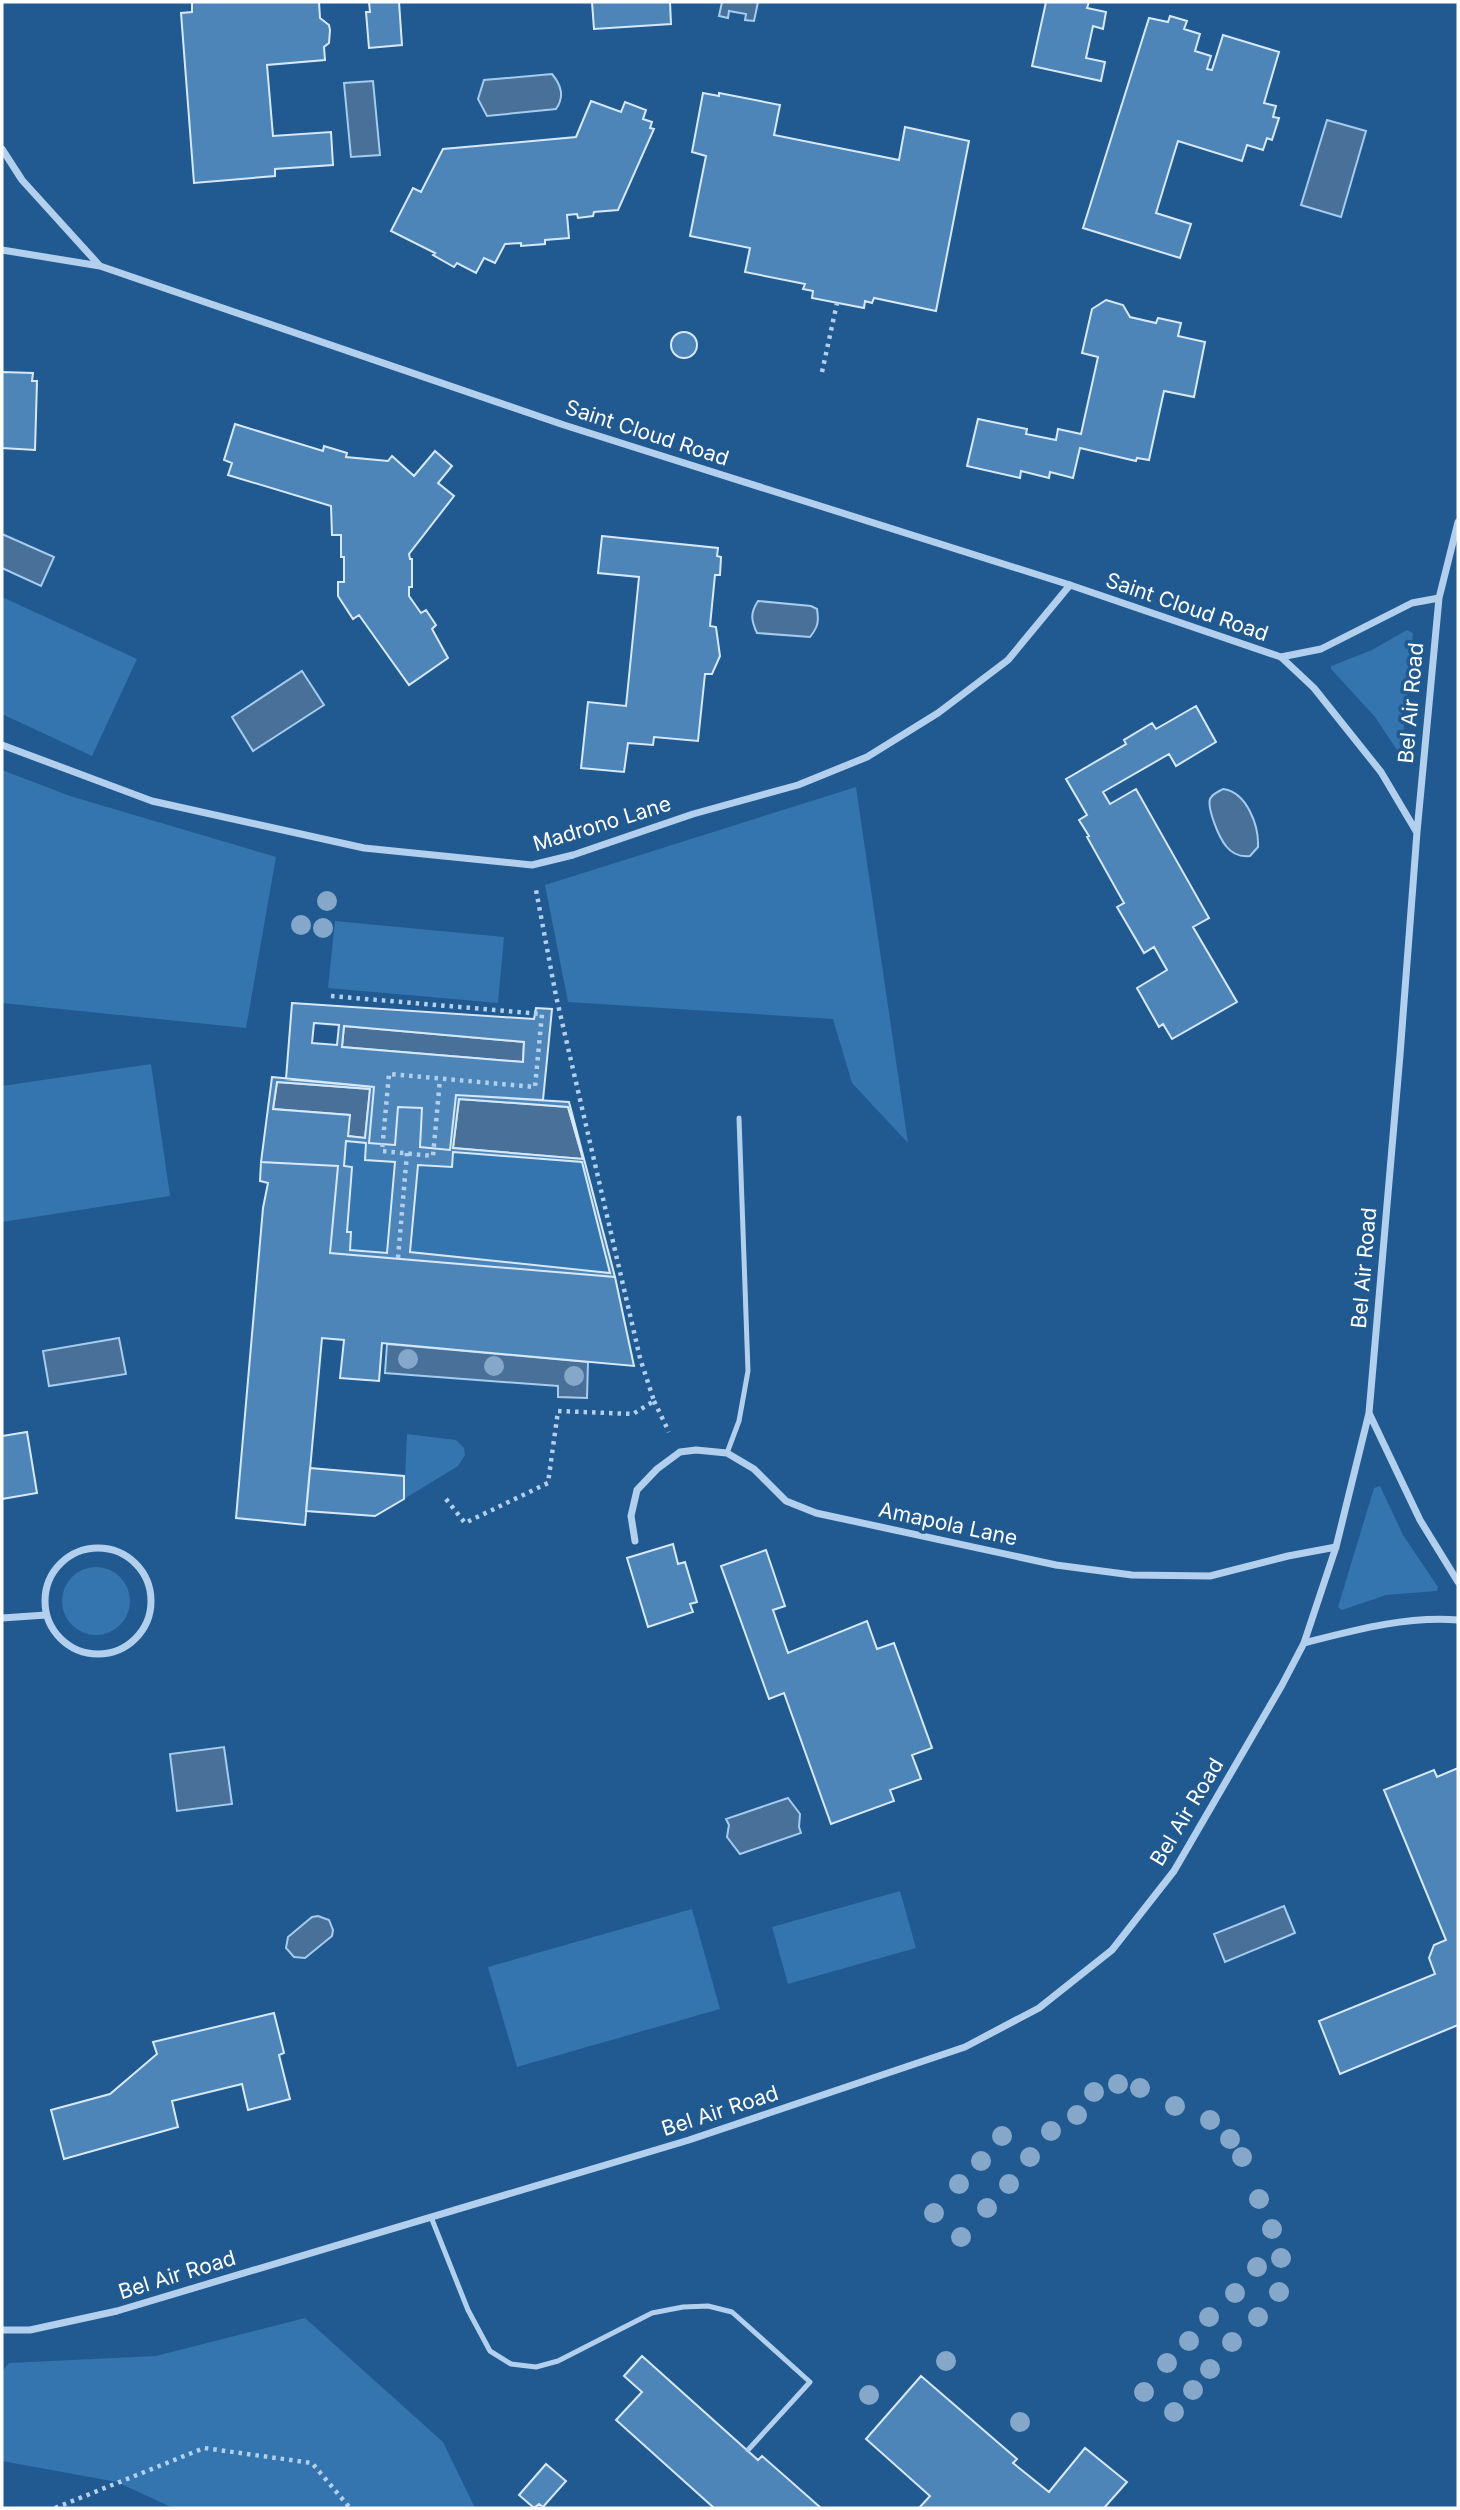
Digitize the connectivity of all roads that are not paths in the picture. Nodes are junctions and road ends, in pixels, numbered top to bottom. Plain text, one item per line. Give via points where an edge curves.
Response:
1 (2, 149) edge
2 (2, 250) edge
3 (100, 266) junction
4 (1458, 522) edge
5 (1070, 585) junction
6 (1439, 598) junction
7 (1281, 657) junction
8 (2, 745) edge
9 (1417, 832) junction
10 (738, 1118) dead end
11 (1369, 1413) junction
12 (727, 1453) junction
13 (635, 1541) dead end
14 (1336, 1547) junction
15 (1458, 1581) edge
16 (46, 1615) junction
17 (2, 1618) edge
18 (1458, 1620) edge
19 (1304, 1643) junction
20 (431, 2217) junction
21 (2, 2330) edge
22 (748, 2450) dead end

1 - 3 street via 22,180
2 - 3 street, Saint Cloud Road
3 - 5 street, Saint Cloud Road via 564,425
4 - 6 street, Bel Air Road
5 - 7 street, Saint Cloud Road
5 - 8 street, Madrono Lane via 1008,660 938,713 867,757 798,785 532,865 364,848 152,801
6 - 7 street, Saint Cloud Road via 1412,603 1321,649
6 - 9 street, Bel Air Road
7 - 9 street, Saint Cloud Road via 1314,688 1381,772
9 - 11 street, Bel Air Road
10 - 12 lane via 748,1371 739,1421
11 - 14 street, Bel Air Road
11 - 15 street via 1420,1521
12 - 13 street, Amapola Lane via 680,1452 657,1469 637,1490 631,1516
12 - 14 street, Amapola Lane via 754,1469 786,1501 816,1513 1056,1565 1132,1575 1210,1576
14 - 19 street, Bel Air Road
16 - 16 street via 49,1579 59,1563 92,1547 127,1555 148,1584 151,1602 143,1629 116,1651 82,1652 66,1644
16 - 17 street
18 - 19 street via 1388,1623
19 - 20 street, Bel Air Road via 1174,1871 1112,1950 1039,2008 965,2048 689,2140
20 - 21 street, Bel Air Road via 117,2311 30,2330
20 - 22 lane via 468,2310 490,2351 511,2364 536,2367 558,2361 652,2313 708,2306 732,2312 810,2382

